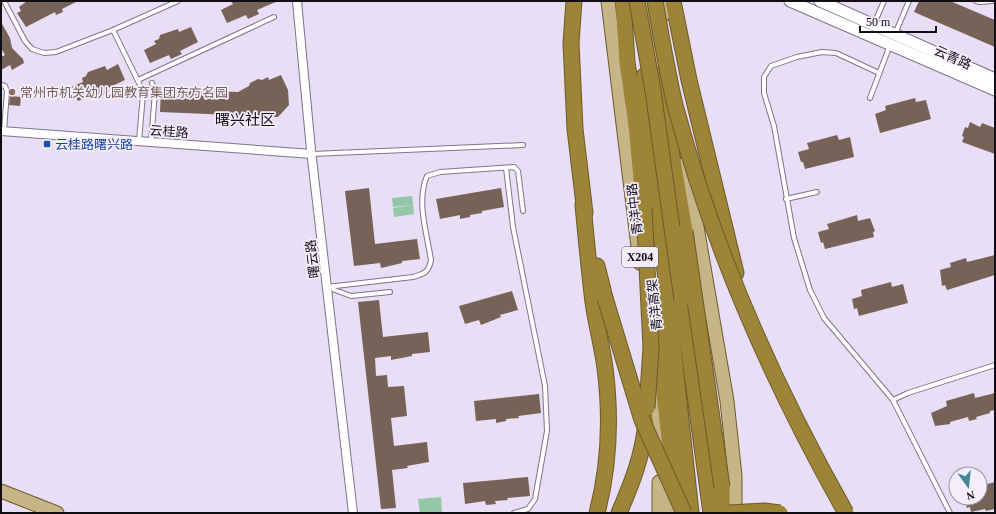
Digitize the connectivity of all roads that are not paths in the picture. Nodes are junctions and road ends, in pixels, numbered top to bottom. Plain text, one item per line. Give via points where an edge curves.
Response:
1 (4, 1) edge
2 (178, 1) edge
3 (297, 1) edge
4 (568, 1) edge
5 (574, 1) edge
6 (608, 1) edge
7 (623, 1) edge
8 (637, 1) edge
9 (647, 1) edge
10 (655, 1) edge
11 (673, 1) edge
12 (790, 1) edge
13 (820, 1) edge
14 (884, 1) edge
15 (909, 1) edge
16 (976, 1) edge
17 (992, 1) edge
18 (664, 5) edge
19 (274, 16) dead end
20 (649, 16) junction
21 (874, 25) junction
22 (113, 30) junction
23 (893, 39) junction
24 (571, 44) junction
25 (880, 73) junction
26 (658, 74) junction
27 (995, 78) edge
28 (138, 80) junction
29 (152, 83) dead end
30 (674, 84) junction
31 (1, 85) edge
32 (995, 90) edge
33 (870, 98) dead end
34 (3, 131) edge
35 (138, 141) junction
36 (150, 142) junction
37 (523, 145) dead end
38 (312, 154) junction
39 (506, 168) junction
40 (818, 192) dead end
41 (786, 200) junction
42 (583, 205) junction
43 (644, 208) junction
44 (524, 211) dead end
45 (327, 287) junction
46 (390, 292) dead end
47 (709, 294) junction
48 (750, 322) junction
49 (995, 365) edge
50 (893, 400) junction
51 (659, 422) junction
52 (1, 491) edge
53 (57, 513) edge
54 (353, 513) edge
55 (514, 513) edge
56 (597, 513) edge
57 (619, 513) edge
58 (659, 513) edge
59 (669, 513) edge
60 (678, 513) edge
61 (684, 513) edge
62 (690, 513) edge
63 (698, 513) edge
64 (712, 513) edge
65 (722, 513) edge
66 (730, 513) edge
67 (735, 513) edge
68 (780, 513) edge
69 (846, 513) edge
70 (950, 513) edge

1 - 22 lane via 25,41 32,49 44,53 56,52
2 - 22 lane
3 - 38 street, 曙云路
4 - 24 highway
5 - 24 highway
6 - 51 main road, 青洋中路 / X204
7 - 43 highway, 青洋高架
8 - 62 highway, 青洋高架, bridge
8 - 64 highway, bridge via 653,91
9 - 20 main road, X204
10 - 48 highway, bridge via 675,103 688,149 727,268
11 - 48 highway, bridge via 688,80
12 - 23 street, 云青路
13 - 21 street, 云青路
14 - 21 lane
15 - 23 lane
16 - 17 lane
18 - 30 main road
19 - 28 lane
20 - 26 main road, X204
20 - 30 main road
21 - 23 street, 云青路
22 - 28 lane
23 - 25 lane
23 - 27 street, 云青路
23 - 32 street, 云青路
24 - 42 highway via 575,129
25 - 33 lane
25 - 41 lane via 836,53 822,52 771,66 764,77 764,93 774,126
26 - 63 main road, X204 via 661,203
26 - 65 highway, bridge via 685,231 722,487
28 - 35 lane via 143,94
29 - 36 lane via 155,92
30 - 47 main road
31 - 34 lane via 8,91
34 - 35 street, 云桂路
35 - 36 street, 云桂路
36 - 38 street, 云桂路
37 - 38 lane
38 - 45 street, 曙云路
39 - 44 lane via 514,167 518,171
39 - 45 lane via 440,172 427,176 422,187 431,260 430,268 424,274
39 - 55 lane via 513,227 545,386 547,431 535,499 528,509
40 - 41 lane
41 - 50 lane via 794,238 810,290 824,318
42 - 56 highway via 593,302 605,368 608,416 606,461
42 - 61 highway, bridge via 605,298 642,420
43 - 57 highway, bridge via 651,347 648,408 643,447 631,486
43 - 60 highway, 青洋高架, bridge
45 - 46 lane via 351,296
45 - 54 street, 曙云路
47 - 64 main road via 698,360 714,474
47 - 67 main road via 727,401 735,476
48 - 69 highway, bridge via 806,442
49 - 50 lane
50 - 70 lane
51 - 58 main road
51 - 59 main road, 青洋中路 / X204
52 - 53 main road
66 - 68 highway, bridge

